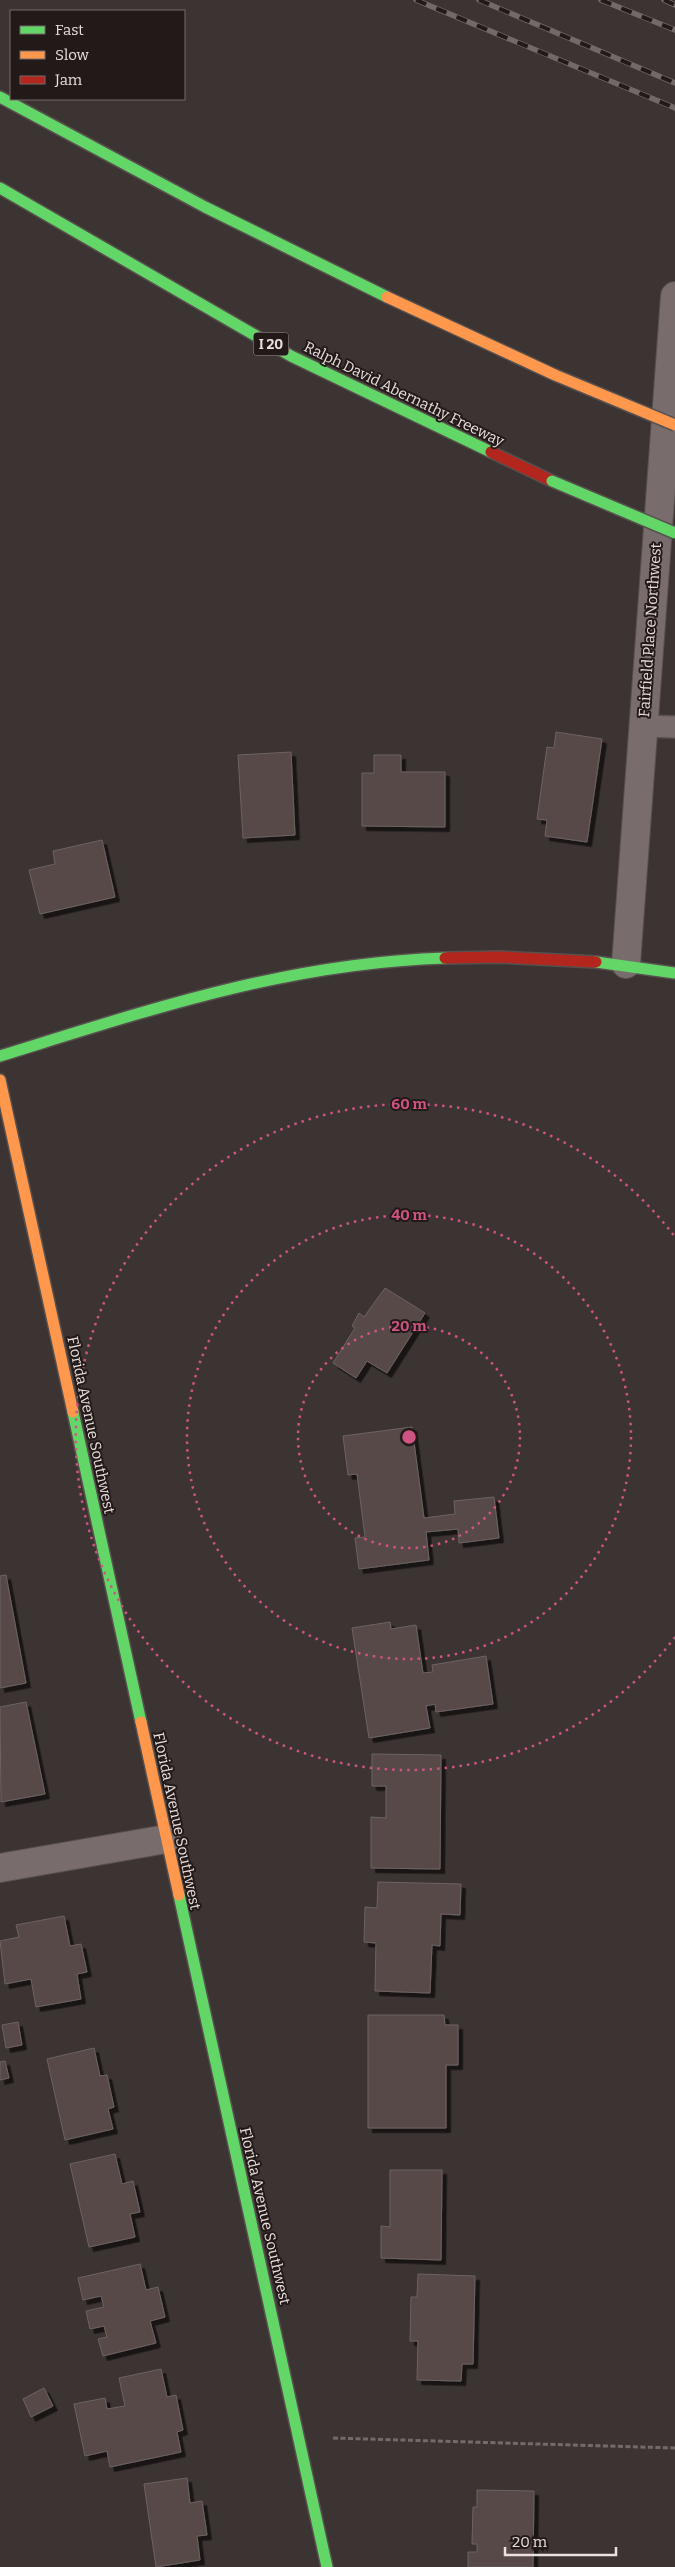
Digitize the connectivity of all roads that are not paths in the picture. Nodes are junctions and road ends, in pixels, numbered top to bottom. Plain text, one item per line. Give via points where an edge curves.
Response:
1 (0, 97) edge
2 (0, 188) edge
3 (675, 296) edge
4 (675, 425) edge
5 (675, 533) edge
6 (643, 726) junction
7 (675, 727) edge
8 (626, 964) junction
9 (675, 974) edge
10 (0, 1056) edge
11 (0, 1080) edge
12 (166, 1839) junction
13 (0, 1868) edge
14 (327, 2567) edge

1 - 4 main road, bridge via 252,232 555,375
2 - 5 main road, Ralph David Abernathy Freeway / I 20, bridge via 292,356 552,481
3 - 6 street, Fairfield Place Northwest
6 - 7 lane
6 - 8 street, Fairfield Place Northwest
8 - 9 main road
8 - 10 main road via 483,955 336,966 210,992
11 - 12 main road, Florida Avenue Southwest
12 - 13 street
12 - 14 main road, Florida Avenue Southwest

